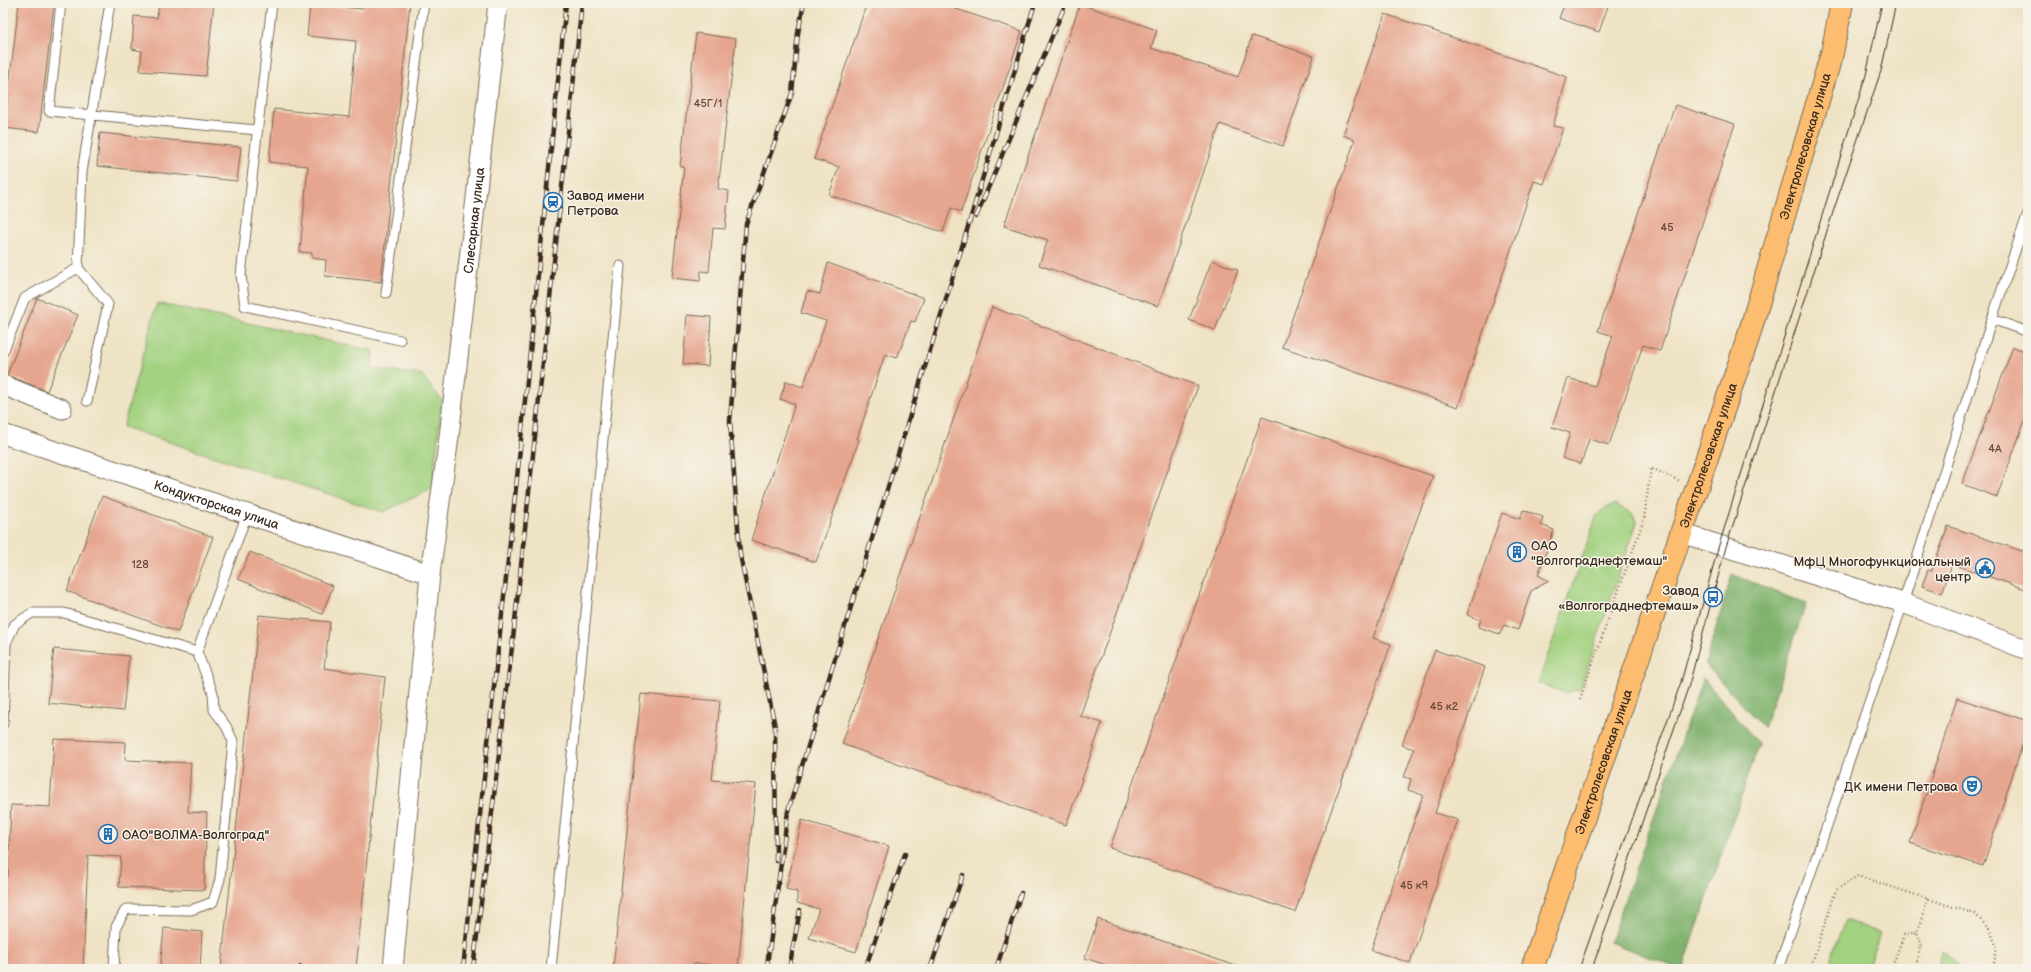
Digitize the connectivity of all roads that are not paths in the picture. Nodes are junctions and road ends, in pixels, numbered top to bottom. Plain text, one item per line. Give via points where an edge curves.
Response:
1 (61, 3) edge
2 (110, 3) edge
3 (272, 3) edge
4 (424, 3) edge
5 (498, 3) edge
6 (1842, 3) edge
7 (92, 114) junction
8 (257, 130) junction
9 (2028, 213) edge
10 (620, 266) dead end
11 (78, 268) junction
12 (386, 293) dead end
13 (1992, 319) junction
14 (2028, 332) edge
15 (400, 340) dead end
16 (3, 352) edge
17 (3, 385) edge
18 (88, 401) dead end
19 (62, 409) dead end
20 (3, 434) edge
21 (248, 514) junction
22 (1681, 533) junction
23 (430, 574) junction
24 (1903, 603) junction
25 (5, 644) edge
26 (2028, 650) edge
27 (197, 652) junction
28 (3, 724) edge
29 (114, 969) edge
30 (393, 969) edge
31 (551, 969) edge
32 (1532, 969) edge
33 (1778, 969) edge

1 - 7 lane via 49,111
2 - 7 lane
3 - 8 lane
4 - 12 lane
5 - 23 street, Слесарная улица via 449,437
6 - 22 main road, Электролесовская улица via 1832,53 1748,338
7 - 8 lane
7 - 11 lane via 82,172
8 - 15 lane via 241,275 245,306
9 - 13 lane
10 - 31 lane
11 - 16 lane via 25,298
11 - 18 lane via 108,304
13 - 14 lane
13 - 24 lane
17 - 19 street
20 - 21 street, Кондукторская улица
21 - 23 street, Кондукторская улица
21 - 27 lane
22 - 24 street
22 - 32 main road, Электролесовская улица
23 - 30 street, Слесарная улица
24 - 26 street
24 - 33 lane
25 - 27 lane via 15,624 32,613 64,613
25 - 28 lane
27 - 29 lane via 213,693 214,710 233,741 220,879 213,902 191,910 126,909 116,927

